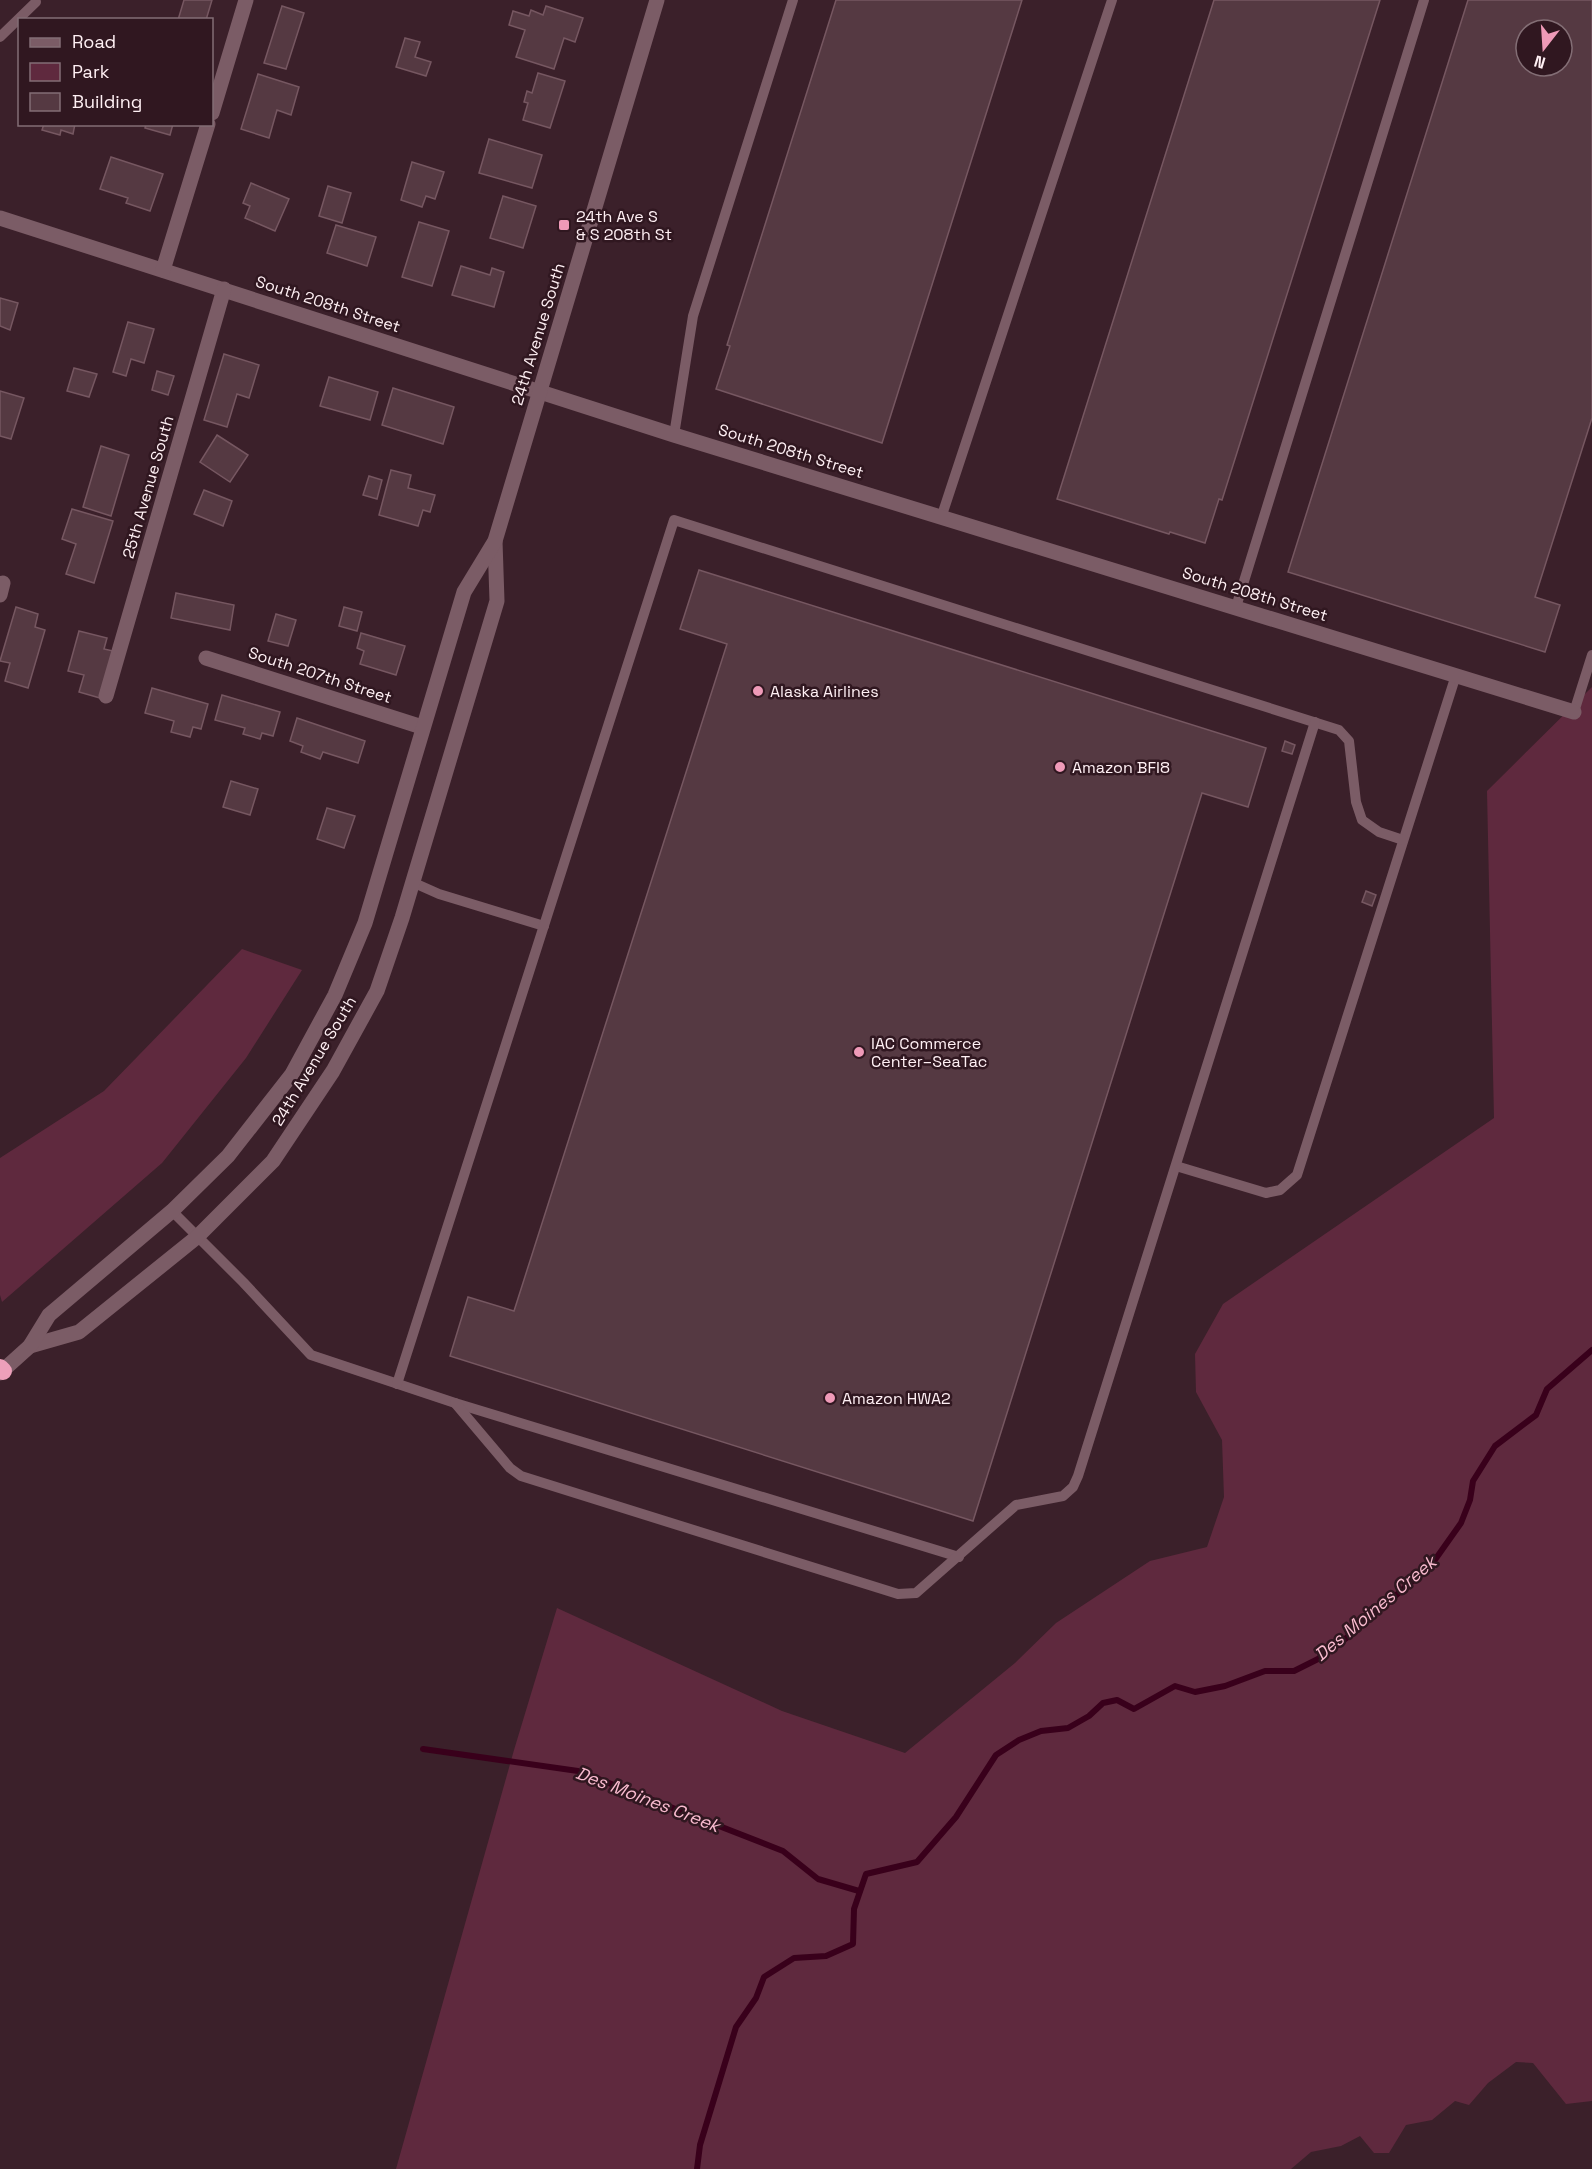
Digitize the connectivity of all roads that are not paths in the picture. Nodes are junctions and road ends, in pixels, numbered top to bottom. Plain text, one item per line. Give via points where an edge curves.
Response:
1 (246, 0) edge
2 (657, 0) edge
3 (793, 0) edge
4 (1112, 0) edge
5 (1424, 0) edge
6 (34, 1) edge
7 (0, 37) edge
8 (213, 110) edge
9 (207, 126) edge
10 (0, 218) edge
11 (163, 270) junction
12 (224, 289) junction
13 (539, 392) junction
14 (674, 435) junction
15 (941, 518) junction
16 (495, 541) junction
17 (1236, 607) junction
18 (1592, 655) edge
19 (206, 658) dead end
20 (1456, 675) junction
21 (106, 696) dead end
22 (1574, 712) joint
23 (1315, 722) junction
24 (422, 727) junction
25 (1403, 840) junction
26 (412, 882) junction
27 (544, 926) junction
28 (1176, 1166) junction
29 (172, 1211) junction
30 (197, 1237) junction
31 (30, 1346) junction
32 (1, 1370) edge
33 (397, 1384) junction
34 (455, 1403) junction
35 (959, 1557) junction

1 - 8 street
2 - 13 street, 24th Avenue South
3 - 14 lane via 693,316
4 - 15 lane
5 - 17 lane
6 - 7 lane
9 - 11 street
10 - 11 street, South 208th Street
11 - 12 street, South 208th Street
12 - 13 street, South 208th Street
12 - 21 street, 25th Avenue South
13 - 14 street, South 208th Street
13 - 16 street, 24th Avenue South
14 - 15 street, South 208th Street
15 - 17 street, South 208th Street
16 - 24 street, 24th Avenue South via 464,592
16 - 26 street, 24th Avenue South via 497,601
17 - 20 street, South 208th Street
18 - 22 lane
19 - 24 street, South 207th Street
20 - 22 street, South 208th Street
20 - 25 lane
23 - 25 lane via 1339,730 1349,741 1362,820 1379,832
23 - 27 lane via 674,520
23 - 28 lane
24 - 29 street, 24th Avenue South via 365,923 335,995 292,1074 228,1156
25 - 28 lane via 1297,1175 1280,1190 1266,1193
26 - 27 lane
26 - 30 street, 24th Avenue South via 377,991 333,1071 273,1161
27 - 33 lane
28 - 35 lane via 1073,1487 1063,1496 1016,1505
29 - 30 lane
29 - 31 street, 24th Avenue South via 49,1315
30 - 31 street, 24th Avenue South via 79,1332
30 - 33 lane via 311,1355
31 - 32 street, 24th Avenue South
33 - 34 lane
34 - 35 lane
34 - 35 lane via 521,1476 859,1584 898,1594 916,1593

